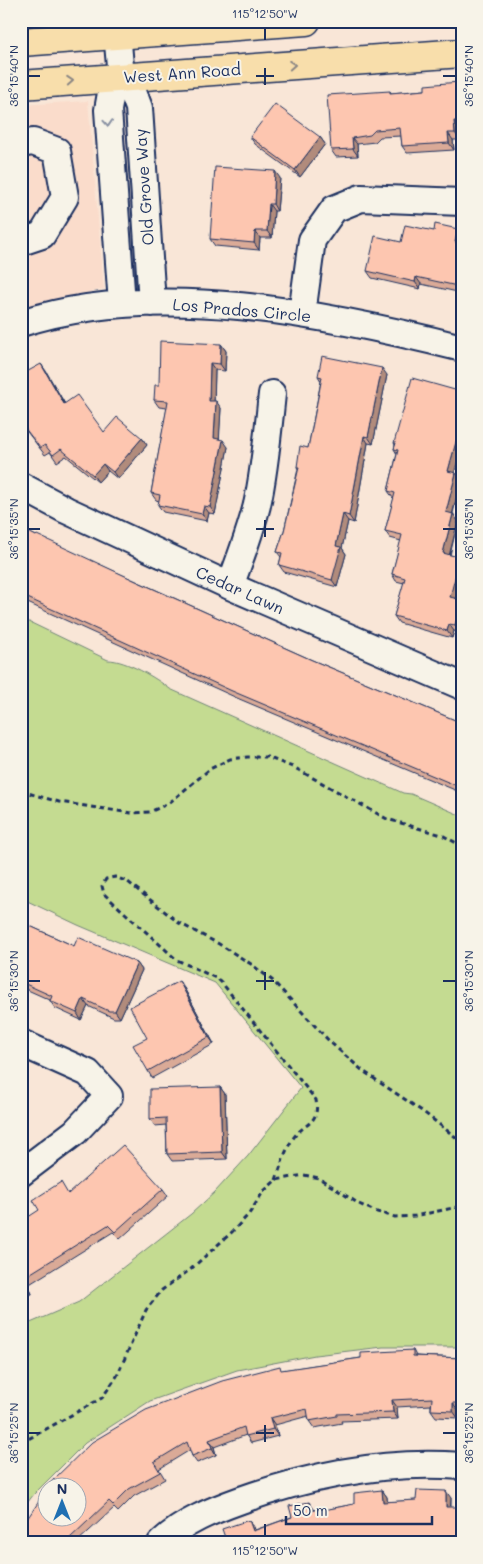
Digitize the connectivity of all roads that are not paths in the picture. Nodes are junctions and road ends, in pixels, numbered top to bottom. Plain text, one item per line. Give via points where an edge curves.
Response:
1 (306, 21) edge
2 (117, 28) edge
3 (21, 42) edge
4 (462, 53) edge
5 (121, 77) junction
6 (21, 85) edge
7 (21, 144) edge
8 (462, 202) edge
9 (21, 242) edge
10 (152, 303) junction
11 (122, 304) junction
12 (302, 314) junction
13 (21, 323) edge
14 (462, 348) edge
15 (272, 394) dead end
16 (21, 486) edge
17 (230, 586) junction
18 (462, 686) edge
19 (21, 1043) edge
20 (21, 1173) edge
21 (462, 1466) edge
22 (161, 1543) edge

1 - 2 main road
2 - 3 main road
2 - 5 street, Old Grove Way
5 -> 4 main road, West Ann Road
6 -> 5 main road, West Ann Road
5 - 10 street, Old Grove Way via 133,92 139,108
5 -> 11 street, Old Grove Way via 111,93 108,110
7 - 9 street via 33,142 57,151 65,196 42,235
8 - 12 street via 361,198 334,209 312,240
10 - 11 street, Los Prados Circle
10 - 12 street, Los Prados Circle via 216,305
11 - 13 street, Los Prados Circle via 73,310
12 - 14 street, Los Prados Circle
15 - 17 street via 257,503
16 - 17 street, Cedar Lawn
17 - 18 street, Cedar Lawn
19 - 20 street via 88,1073 109,1096 75,1132
21 - 22 street via 391,1466 333,1474 276,1488 212,1511

